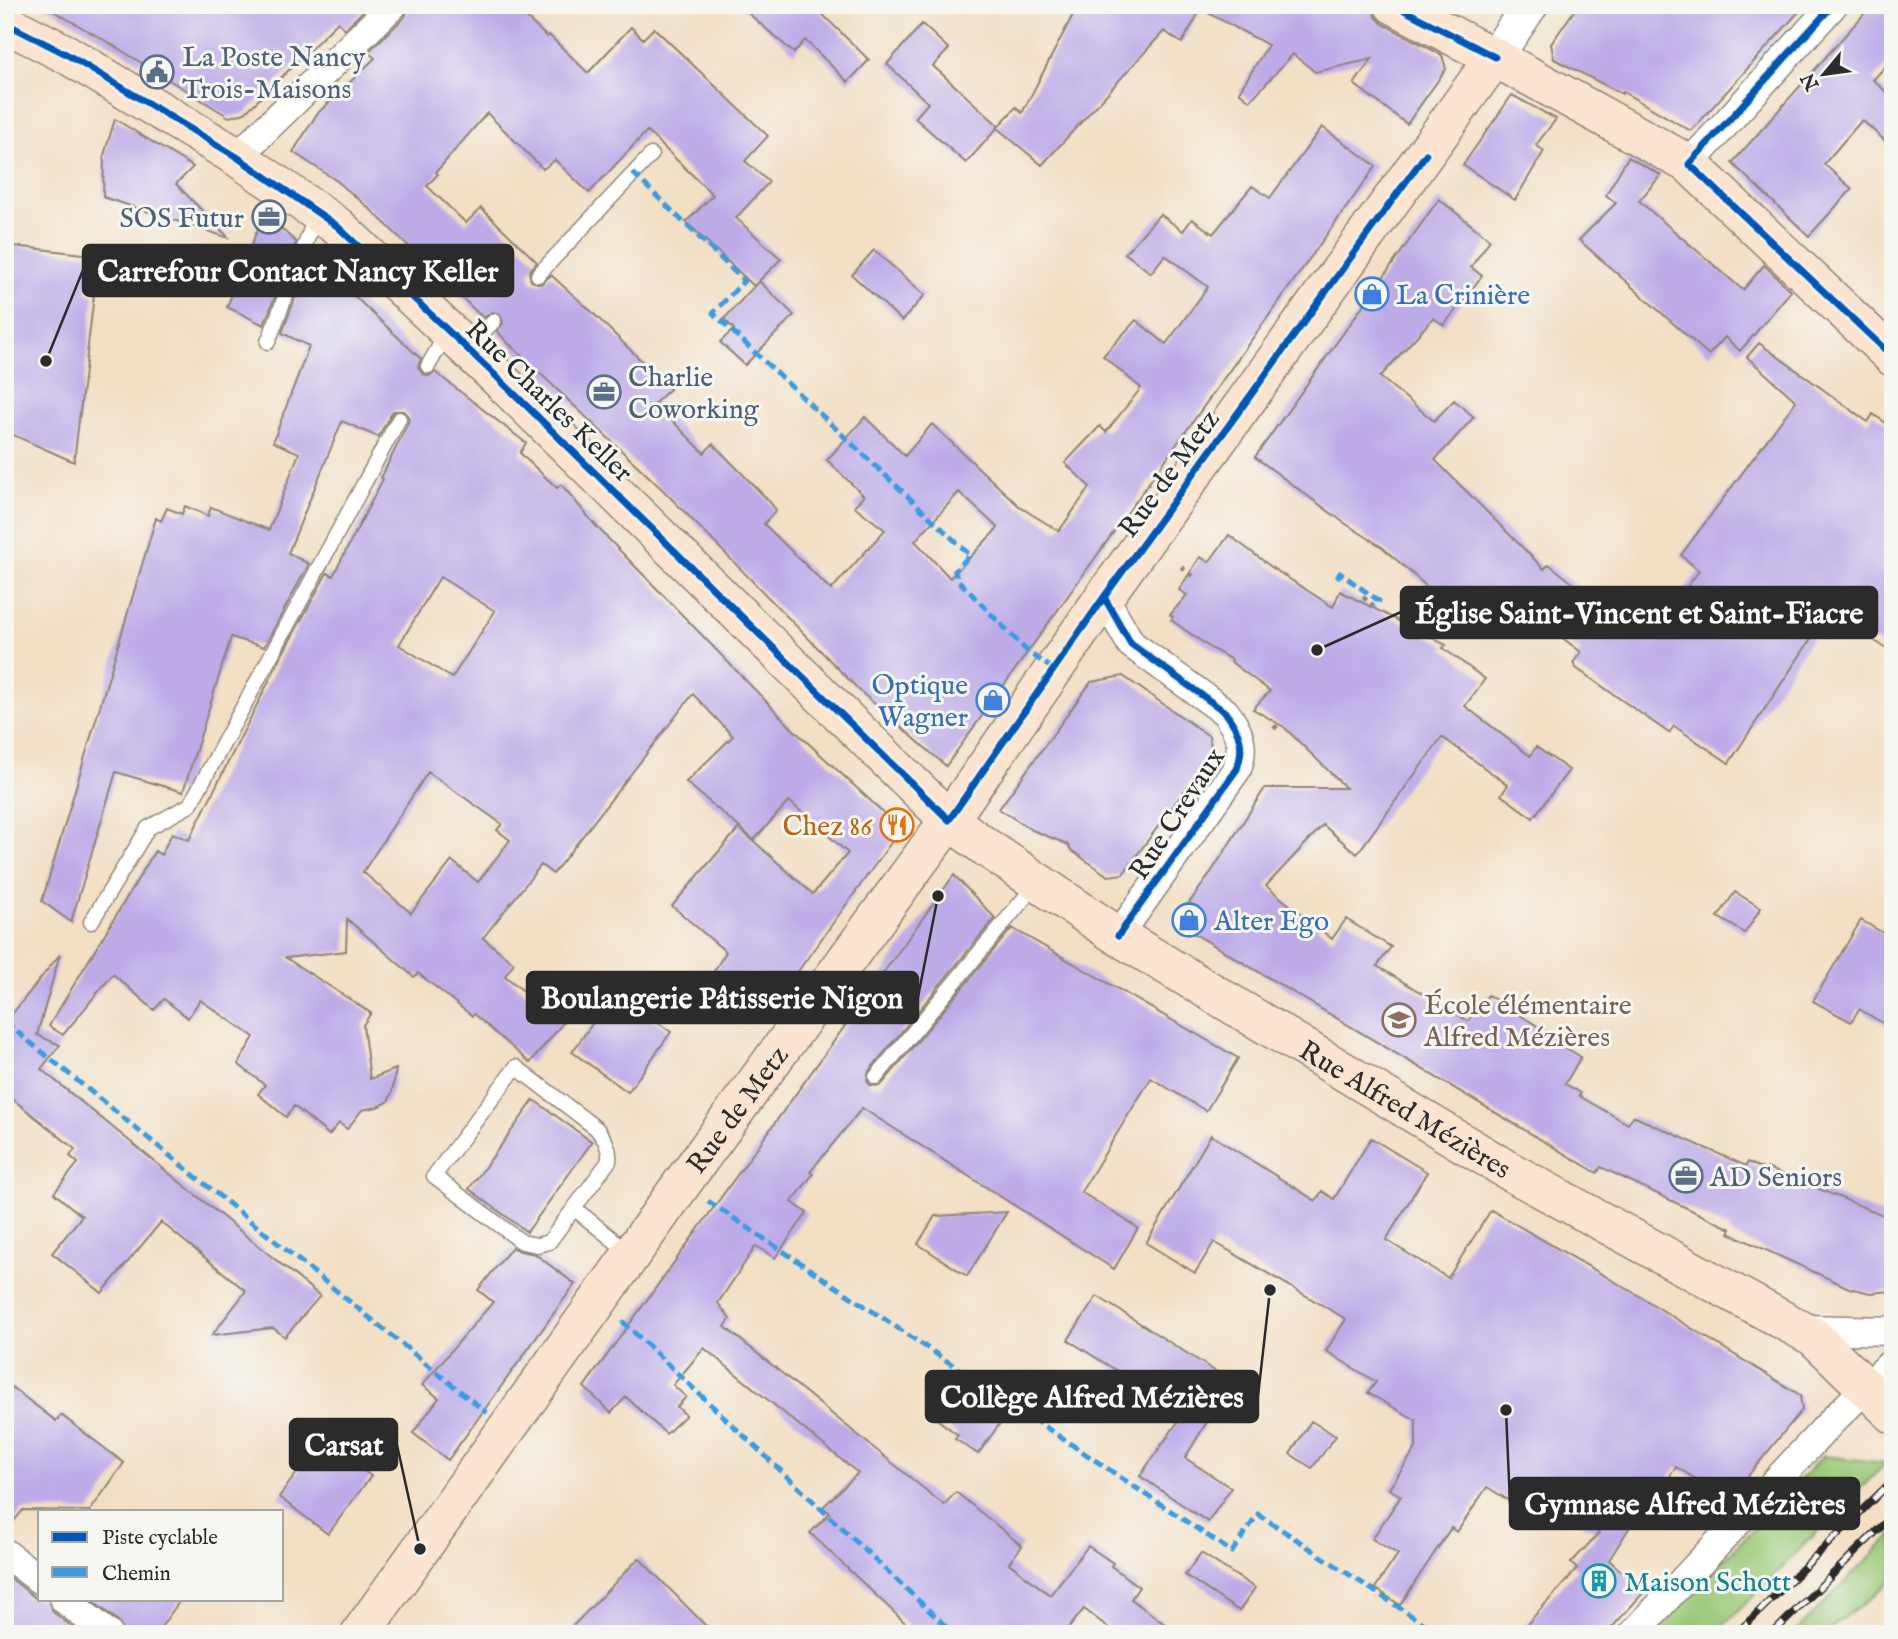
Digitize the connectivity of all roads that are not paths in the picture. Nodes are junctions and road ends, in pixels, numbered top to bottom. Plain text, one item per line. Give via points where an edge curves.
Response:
1 (393, 5) edge
2 (1394, 5) edge
3 (1530, 5) edge
4 (1833, 5) edge
5 (5, 23) edge
6 (1495, 57) junction
7 (651, 155) dead end
8 (237, 158) junction
9 (1689, 164) junction
10 (317, 212) junction
11 (538, 275) dead end
12 (494, 321) dead end
13 (458, 339) junction
14 (268, 342) dead end
15 (1893, 357) edge
16 (428, 366) dead end
17 (399, 419) dead end
18 (1104, 597) junction
19 (949, 820) junction
20 (1038, 882) junction
21 (91, 922) dead end
22 (1118, 936) junction
23 (876, 1077) dead end
24 (575, 1209) junction
25 (632, 1254) junction
26 (1801, 1329) junction
27 (1893, 1331) edge
28 (1884, 1388) edge
29 (5, 1553) edge
30 (38, 1578) edge
31 (65, 1600) edge
32 (108, 1634) edge
33 (360, 1634) edge
34 (1633, 1634) edge

1 - 8 street
2 - 6 main road
3 - 6 street, Rue de Metz
4 - 9 street
5 - 8 main road, Rue Charles Keller via 66,54
6 - 9 main road
6 - 18 main road, Rue de Metz
7 - 11 lane
8 - 10 main road, Rue Charles Keller
9 - 15 main road
10 - 13 main road, Rue Charles Keller
10 - 14 lane
12 - 13 lane
13 - 16 lane
13 - 19 main road, Rue Charles Keller
17 - 21 lane via 190,805 148,828
18 - 19 main road, Rue de Metz
18 - 22 street, Rue Crevaux via 1130,644 1225,712 1236,726 1242,754 1237,769
19 - 20 main road, Rue Alfred Mézières
19 - 25 main road, Rue de Metz
20 - 22 main road, Rue Alfred Mézières
20 - 23 lane
22 - 26 main road, Rue Alfred Mézières via 1511,1171
24 - 24 lane via 549,1242 522,1242 435,1176 516,1067 597,1129 606,1142 609,1161
24 - 25 lane
25 - 33 main road, Rue de Metz
26 - 27 street
26 - 28 main road, Rue Alfred Mézières
28 - 34 street via 1834,1419
29 - 30 street
31 - 32 street

